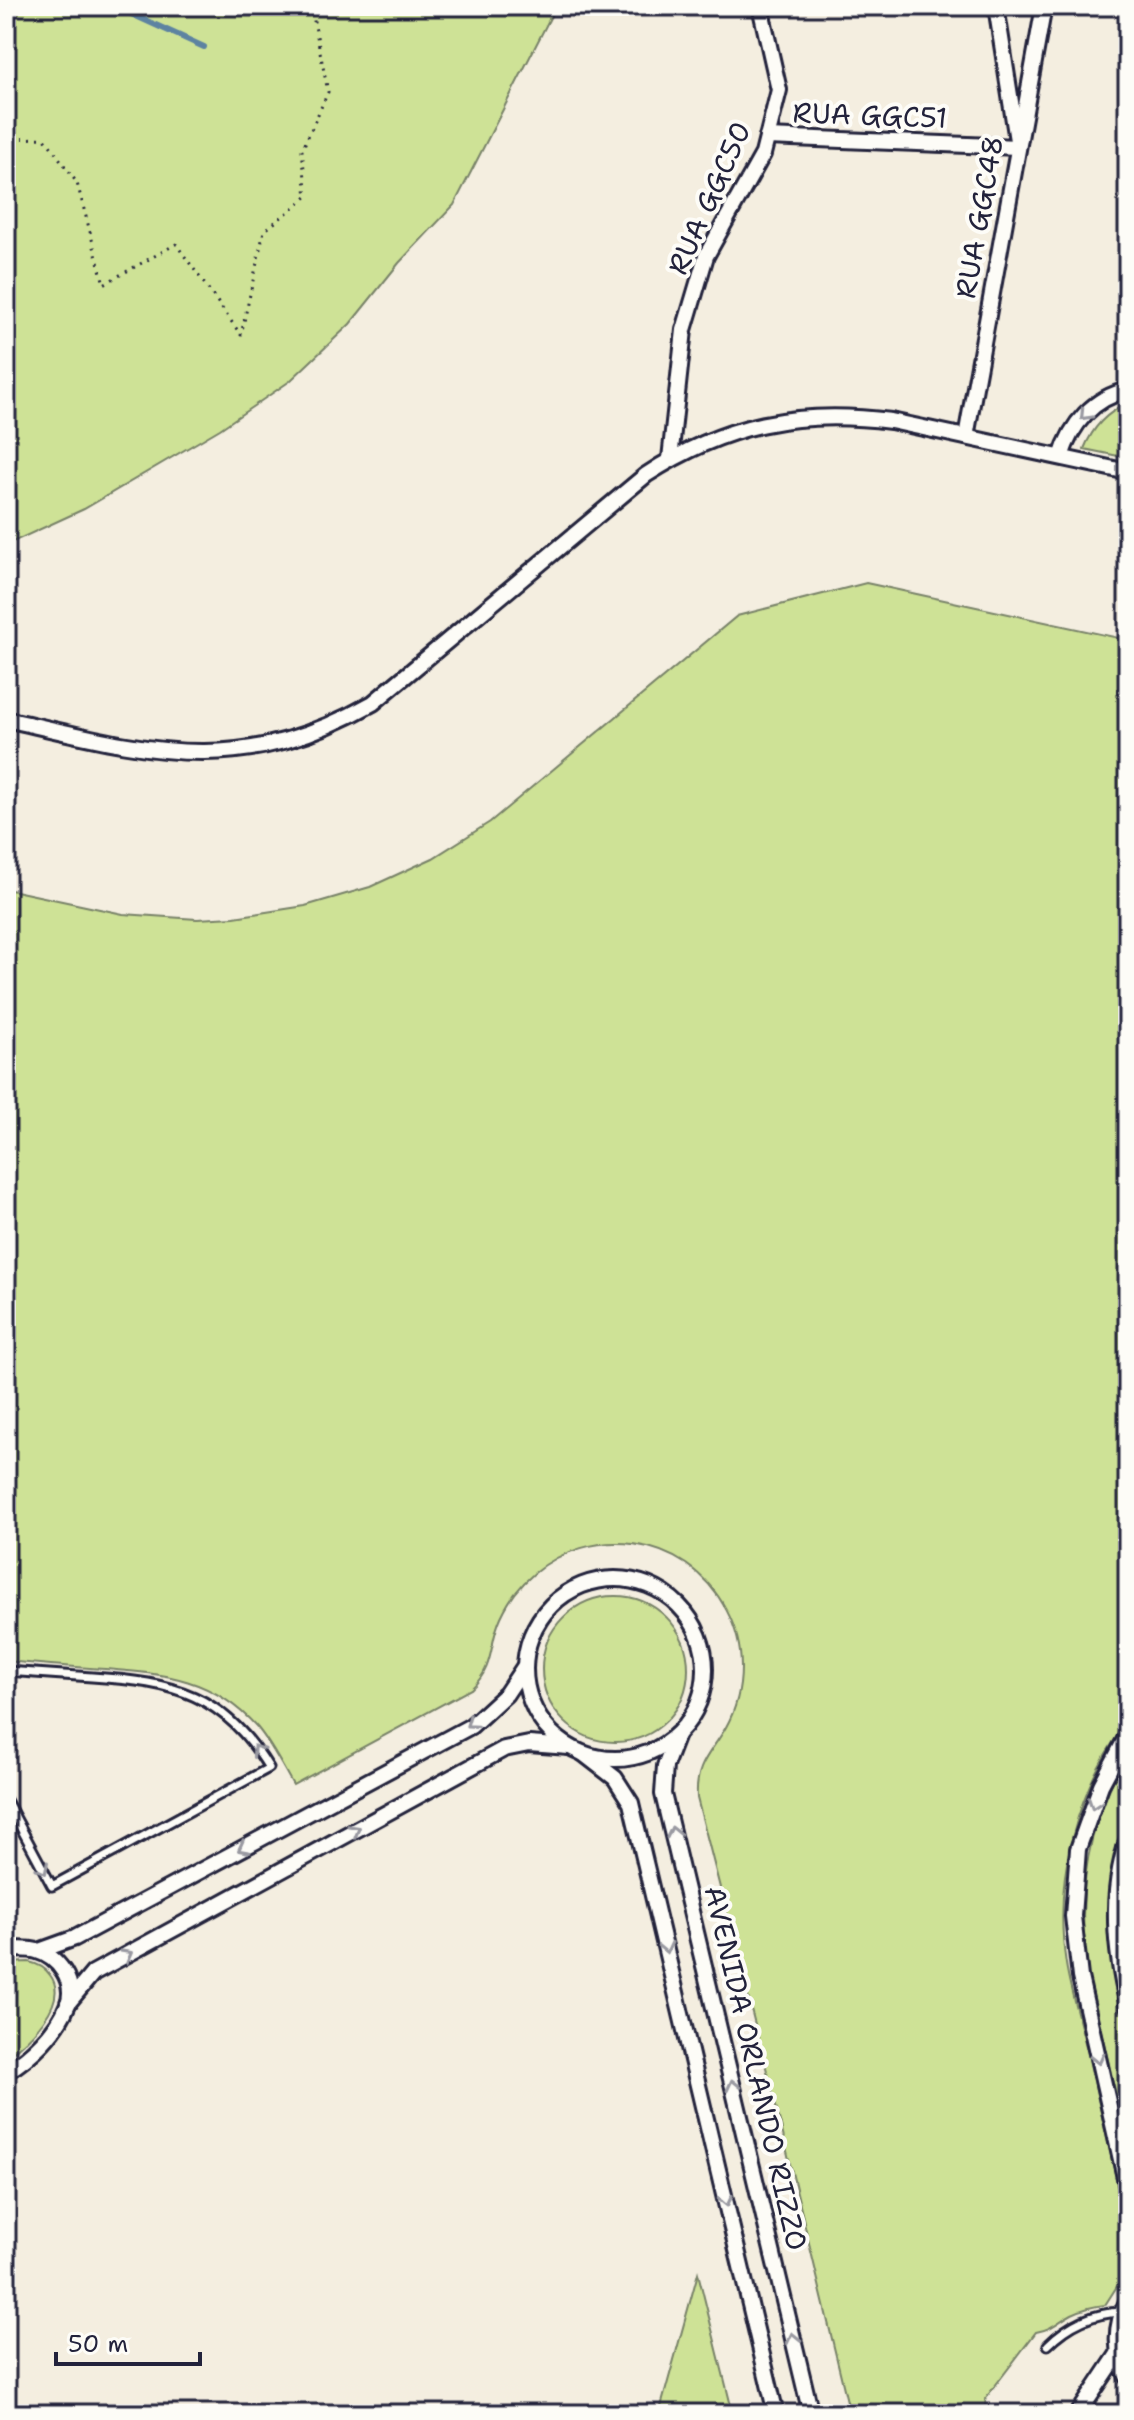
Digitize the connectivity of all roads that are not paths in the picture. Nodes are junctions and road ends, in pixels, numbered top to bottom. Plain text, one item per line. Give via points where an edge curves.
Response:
1 (760, 6) edge
2 (996, 6) edge
3 (1044, 6) edge
4 (767, 137) junction
5 (1018, 147) junction
6 (1128, 390) edge
7 (966, 437) junction
8 (1061, 457) junction
9 (670, 459) junction
10 (1128, 472) edge
11 (6, 719) edge
12 (524, 1667) junction
13 (6, 1671) edge
14 (1128, 1734) edge
15 (677, 1735) junction
16 (569, 1747) junction
17 (584, 1754) junction
18 (6, 1800) edge
19 (1128, 1839) edge
20 (6, 1950) edge
21 (39, 1951) junction
22 (68, 2003) junction
23 (1128, 2006) edge
24 (6, 2072) edge
25 (1128, 2191) edge
26 (1125, 2306) edge
27 (1048, 2345) dead end
28 (1118, 2354) junction
29 (1128, 2378) edge
30 (776, 2414) edge
31 (811, 2414) edge
32 (1078, 2414) edge

1 - 4 street, RUA GGC50 via 779,90
2 - 5 street
3 - 5 street, RUA GGC48
4 - 5 street, RUA GGC51
4 - 9 street, RUA GGC50 via 763,154 706,256 684,330
5 - 7 street, RUA GGC48
6 -> 8 street via 1107,397 1082,416
7 - 8 street
7 - 9 street via 863,417 806,417 751,426
8 - 10 street
9 - 11 street via 373,703 322,729 240,751 177,753
12 - 15 street via 537,1622 573,1589 606,1578 658,1589 685,1611 702,1641 705,1659 703,1693
12 - 16 street via 536,1713
12 -> 21 street via 506,1694 471,1726 75,1938
18 -> 13 lane via 52,1886 269,1768 230,1720 172,1687
14 -> 25 street via 1101,1785 1078,1849 1073,1916 1080,1977
15 - 17 street via 633,1757
31 -> 15 street, AVENIDA ORLANDO RIZZO via 663,1794 665,1766
16 - 17 street
22 -> 16 street via 93,1973 504,1749 529,1744
17 -> 30 street via 615,1778 631,1803
19 - 23 street via 1114,1916
20 - 21 street
21 - 22 street via 62,1969 69,1985
22 - 24 street via 46,2038
26 - 27 lane via 1083,2319
26 - 28 street
28 - 29 street
28 - 32 street

